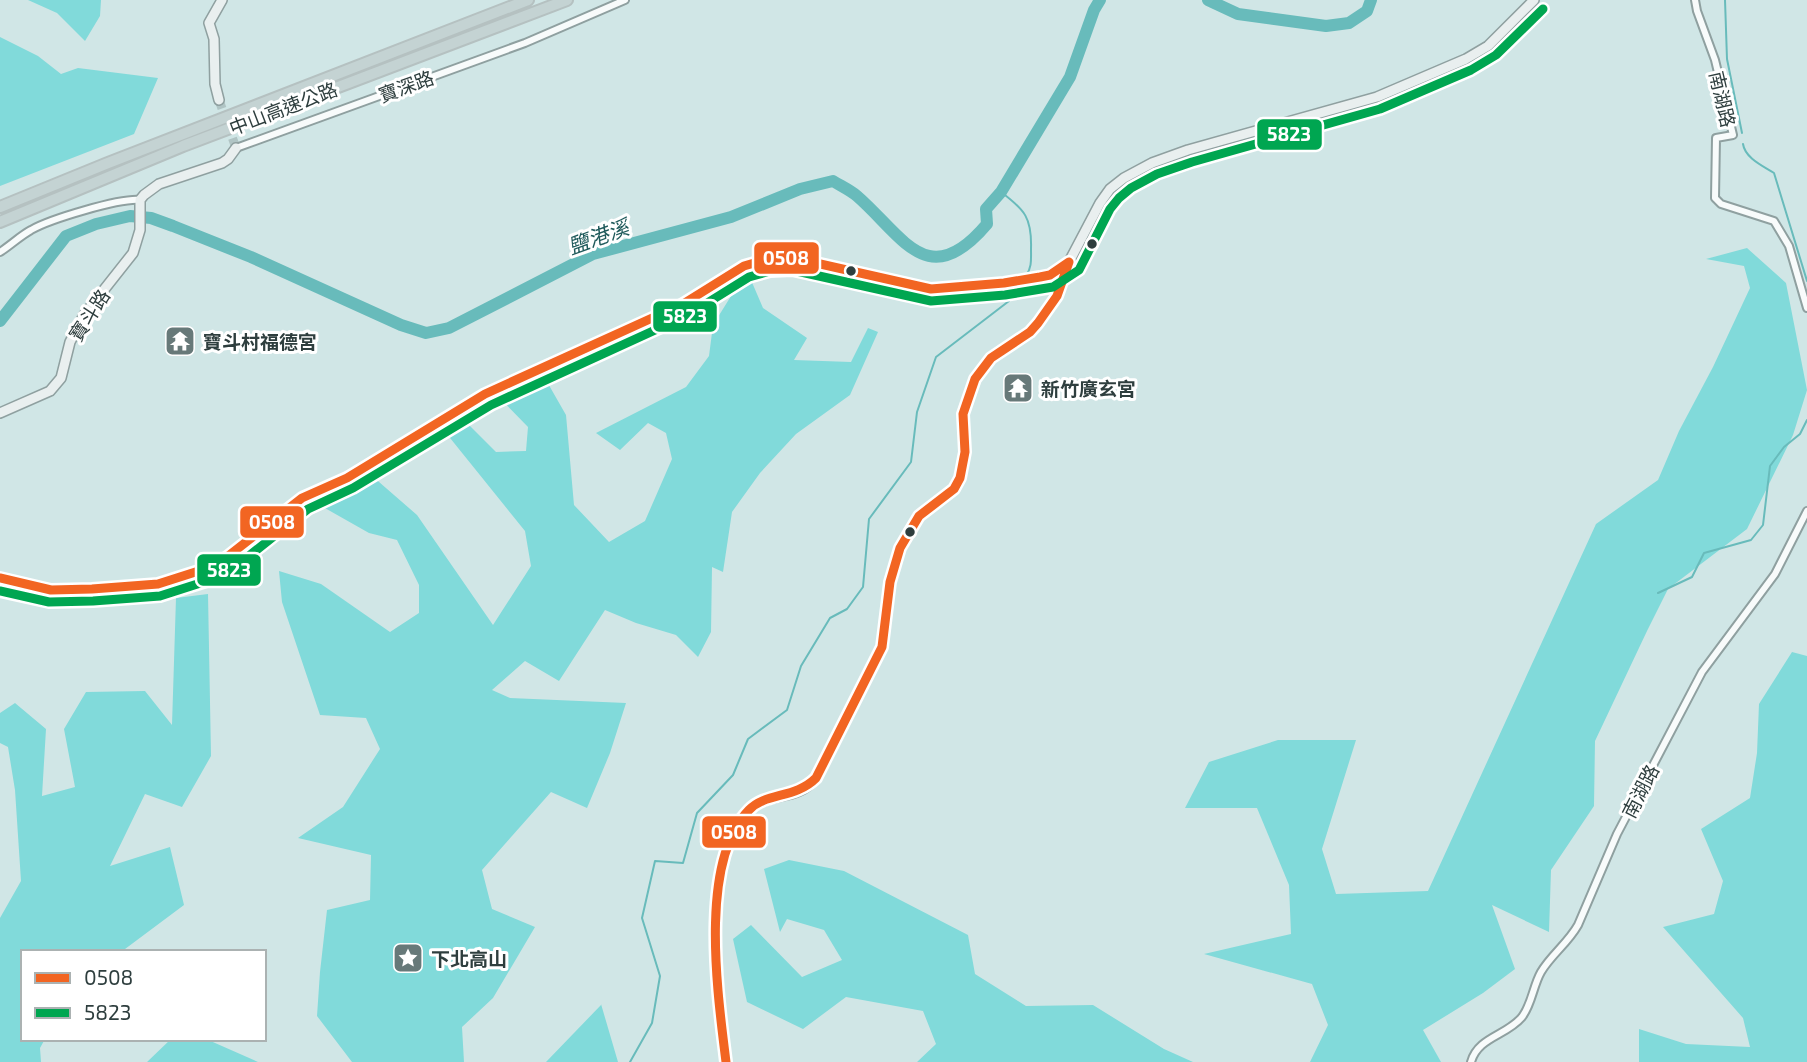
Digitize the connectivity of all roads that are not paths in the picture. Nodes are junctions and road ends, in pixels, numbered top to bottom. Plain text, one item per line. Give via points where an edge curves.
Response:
1 (222, 0) edge
2 (528, 0) edge
3 (568, 0) edge
4 (625, 0) edge
5 (1534, 0) edge
6 (1695, 0) edge
7 (219, 100) tunnel mouth
8 (236, 148) joint
9 (141, 200) junction
10 (0, 207) edge
11 (0, 222) edge
12 (0, 252) edge
13 (1069, 262) junction
14 (1807, 308) edge
15 (0, 413) edge
16 (1807, 511) edge
17 (0, 578) edge
18 (726, 1062) edge
19 (1471, 1062) edge

1 - 7 street via 209,23
2 - 10 highway, 中山高速公路
3 - 11 highway, 中山高速公路 via 183,146
4 - 8 street, 寶深路 via 525,43
5 - 13 street via 1488,46 1466,59 1377,96 1188,150 1124,178 1100,203
6 - 14 street, 南湖路 via 1733,135 1716,138 1715,198 1774,221 1789,246
8 - 9 street, 寶深路 via 222,163 159,184
9 - 12 street, 寶深路 via 95,207 33,229
9 - 15 street, 寶斗路 via 133,253 84,315 55,386
13 - 17 street via 1040,277 931,289 793,258 755,262 636,327 485,394 347,478 302,498 208,568 158,584 92,589 51,590
13 - 18 street via 1057,296 1038,323 991,358 975,379 963,414 965,452 960,478 954,489 919,516 900,548 890,582 882,647 816,778 798,793 755,805 735,830 720,880 714,929
16 - 19 street, 南湖路 via 1774,574 1702,672 1618,834 1578,925 1543,968 1524,1015 1478,1047

